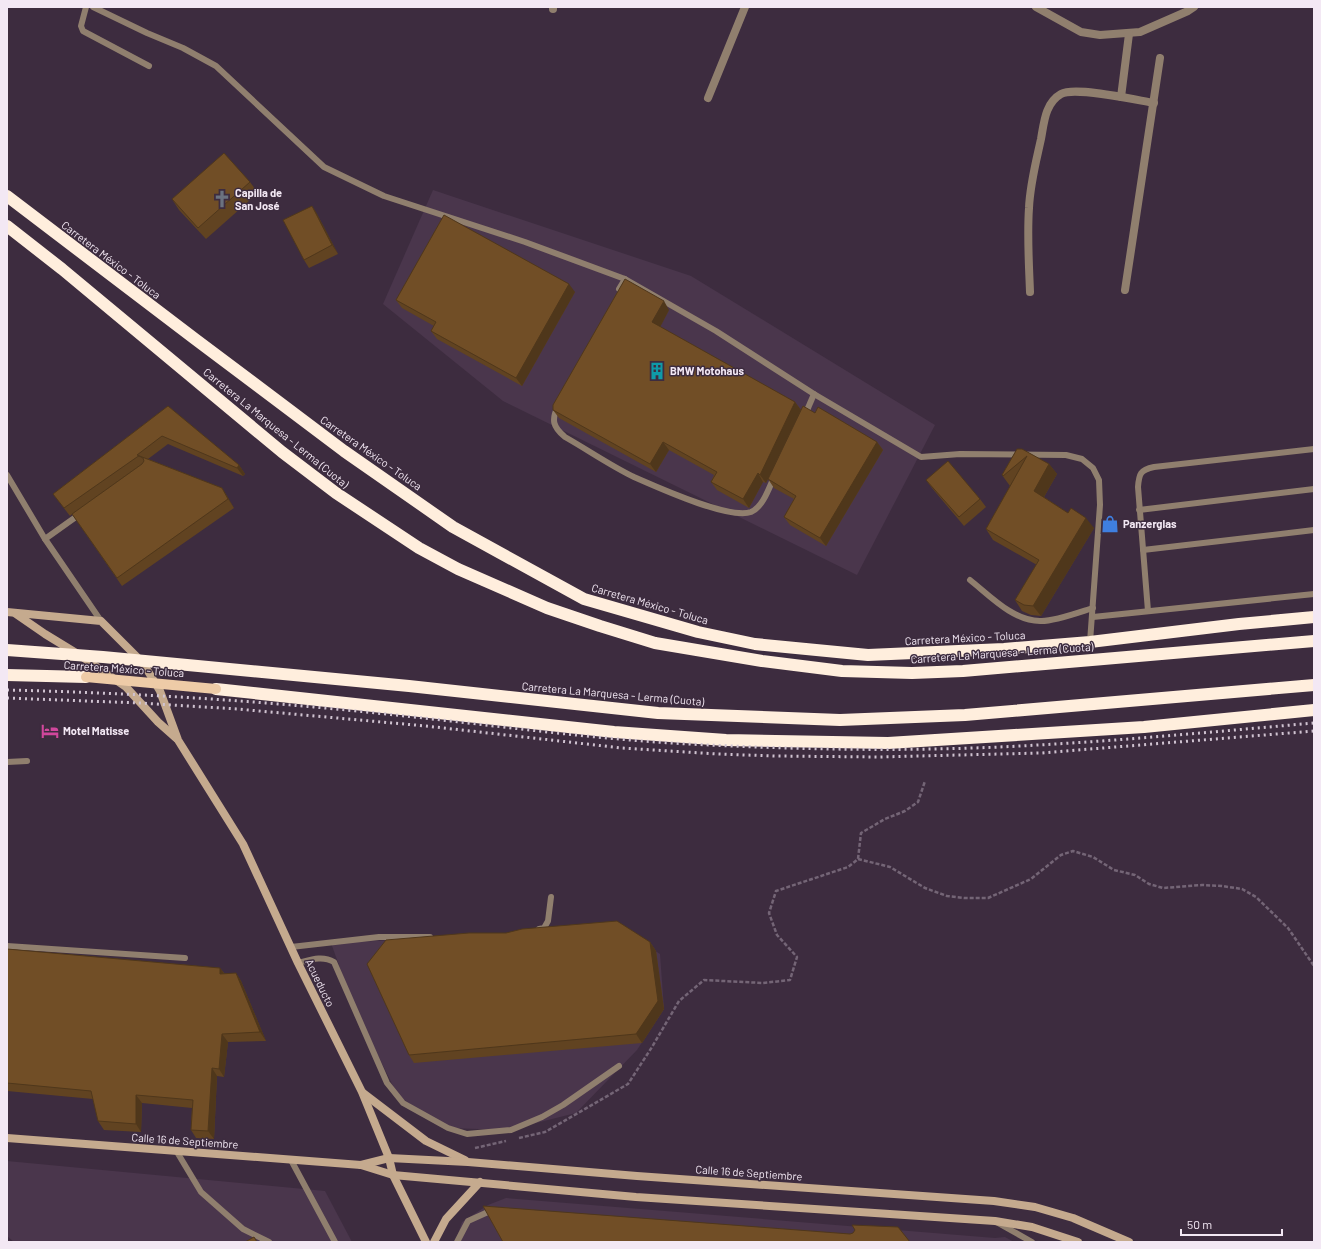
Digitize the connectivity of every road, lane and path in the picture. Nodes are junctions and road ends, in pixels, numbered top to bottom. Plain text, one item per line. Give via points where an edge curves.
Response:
1 (86, 7) edge
2 (93, 7) edge
3 (745, 7) edge
4 (1036, 7) edge
5 (1194, 7) edge
6 (1129, 34) junction
7 (1160, 58) dead end
8 (149, 66) dead end
9 (1121, 97) junction
10 (708, 98) dead end
11 (1154, 103) junction
12 (7, 196) edge
13 (7, 226) edge
14 (625, 279) junction
15 (1126, 290) dead end
16 (1030, 292) dead end
17 (616, 295) edge
18 (814, 394) junction
19 (562, 398) edge
20 (801, 422) edge
21 (1314, 449) edge
22 (777, 472) edge
23 (7, 475) edge
24 (1314, 489) edge
25 (1139, 510) junction
26 (83, 512) edge
27 (1314, 530) edge
28 (45, 539) junction
29 (1143, 550) junction
30 (970, 580) dead end
31 (1314, 594) edge
32 (1094, 608) junction
33 (1148, 611) junction
34 (10, 612) edge
35 (1093, 617) junction
36 (1314, 617) edge
37 (101, 621) junction
38 (1314, 641) edge
39 (1090, 642) junction
40 (7, 650) edge
41 (7, 675) edge
42 (86, 677) joint
43 (1314, 685) edge
44 (216, 689) joint
45 (1314, 710) edge
46 (178, 740) junction
47 (27, 761) dead end
48 (7, 762) edge
49 (925, 781) dead end
50 (858, 859) junction
51 (551, 896) dead end
52 (531, 931) edge
53 (433, 937) edge
54 (7, 946) edge
55 (290, 947) junction
56 (185, 958) dead end
57 (298, 963) junction
58 (1314, 966) edge
59 (619, 1066) dead end
60 (362, 1092) junction
61 (7, 1138) edge
62 (514, 1140) dead end
63 (506, 1141) dead end
64 (476, 1148) dead end
65 (177, 1152) junction
66 (389, 1158) junction
67 (290, 1160) junction
68 (468, 1162) junction
69 (361, 1165) junction
70 (393, 1175) junction
71 (480, 1182) junction
72 (504, 1213) edge
73 (995, 1221) junction
74 (269, 1242) edge
75 (336, 1242) edge
76 (426, 1242) edge
77 (434, 1242) edge
78 (457, 1242) edge
79 (1032, 1242) edge
80 (1078, 1242) edge
81 (1129, 1242) edge

1 - 8 lane via 81,26 83,31
2 - 14 lane via 216,66 324,167 384,196 525,242
3 - 10 street
4 - 6 street via 1081,32 1100,35
5 - 6 street via 1140,32
6 - 9 street
7 - 11 street
9 - 11 street
9 - 16 street via 1073,91 1062,93 1047,109 1032,178 1029,206
11 - 15 street
12 - 39 highway, Carretera México - Toluca via 344,451 454,526 584,599 698,632 755,644 868,656
13 - 38 highway, Carretera La Marquesa - Lerma (Cuota) via 282,452 336,493 419,548 458,569 547,608 600,626 655,643 762,661 842,670 912,673
14 - 17 lane
14 - 18 lane via 716,331
18 - 20 lane
18 - 32 lane via 921,457 960,454 1066,455 1082,459 1094,468 1099,480 1100,504
19 - 22 lane via 553,420 556,430 565,437 633,476 697,503 740,513 750,512 763,500
21 - 25 lane via 1144,469 1139,476
23 - 28 lane
24 - 25 lane
25 - 29 lane
26 - 28 lane
27 - 29 lane
28 - 37 lane
29 - 33 lane
30 - 32 lane via 1014,614 1029,619 1040,621
31 - 33 lane
32 - 35 lane
33 - 35 lane
34 - 37 main road
34 - 46 main road via 126,687
35 - 39 lane
36 - 39 highway, Carretera México - Toluca
37 - 46 main road via 143,663 160,691
40 - 43 highway, Carretera La Marquesa - Lerma (Cuota), bridge via 409,686 658,713 832,720 965,715
41 - 42 highway, Carretera México - Toluca
42 - 44 main road, Carretera México - Toluca, bridge
44 - 45 highway, Carretera México - Toluca via 614,732 757,741 888,743 1144,727
46 - 55 main road, Acueducto via 243,844
47 - 48 lane
49 - 50 path via 918,802 861,833
50 - 58 path via 890,867 925,888 947,896 964,898 988,898 1031,879 1061,855 1073,851 1093,857 1114,870 1135,875 1149,884 1163,888 1202,885 1242,889 1256,897 1288,928
50 - 62 path via 848,867 776,891 769,912 777,935 797,957 790,980 764,983 704,980 679,1001 628,1084 545,1132
51 - 52 lane via 548,921 544,928
53 - 55 lane via 379,937
54 - 56 lane
55 - 57 main road, Acueducto
57 - 59 lane via 320,958 334,962 387,1083 403,1103 448,1128 467,1134 511,1130 563,1105
57 - 60 main road, Acueducto
60 - 66 main road, Acueducto
60 - 68 main road via 426,1140
61 - 65 main road, Calle 16 de Septiembre
63 - 64 path
65 - 67 main road, Calle 16 de Septiembre
65 - 74 lane via 201,1192 243,1229
66 - 68 main road, Calle 16 de Septiembre
66 - 69 main road, Calle 16 de Septiembre
66 - 70 main road, Acueducto
67 - 69 main road, Calle 16 de Septiembre
67 - 75 lane
68 - 81 main road, Calle 16 de Septiembre via 994,1201 1073,1218
69 - 70 main road, Calle 16 de Septiembre
70 - 71 main road, Calle 16 de Septiembre
70 - 76 main road, Acueducto
71 - 73 main road, Calle 16 de Septiembre via 644,1198
71 - 77 main road via 446,1219
72 - 78 lane via 488,1212 468,1221
73 - 79 lane
73 - 80 main road, Calle 16 de Septiembre via 1032,1228

